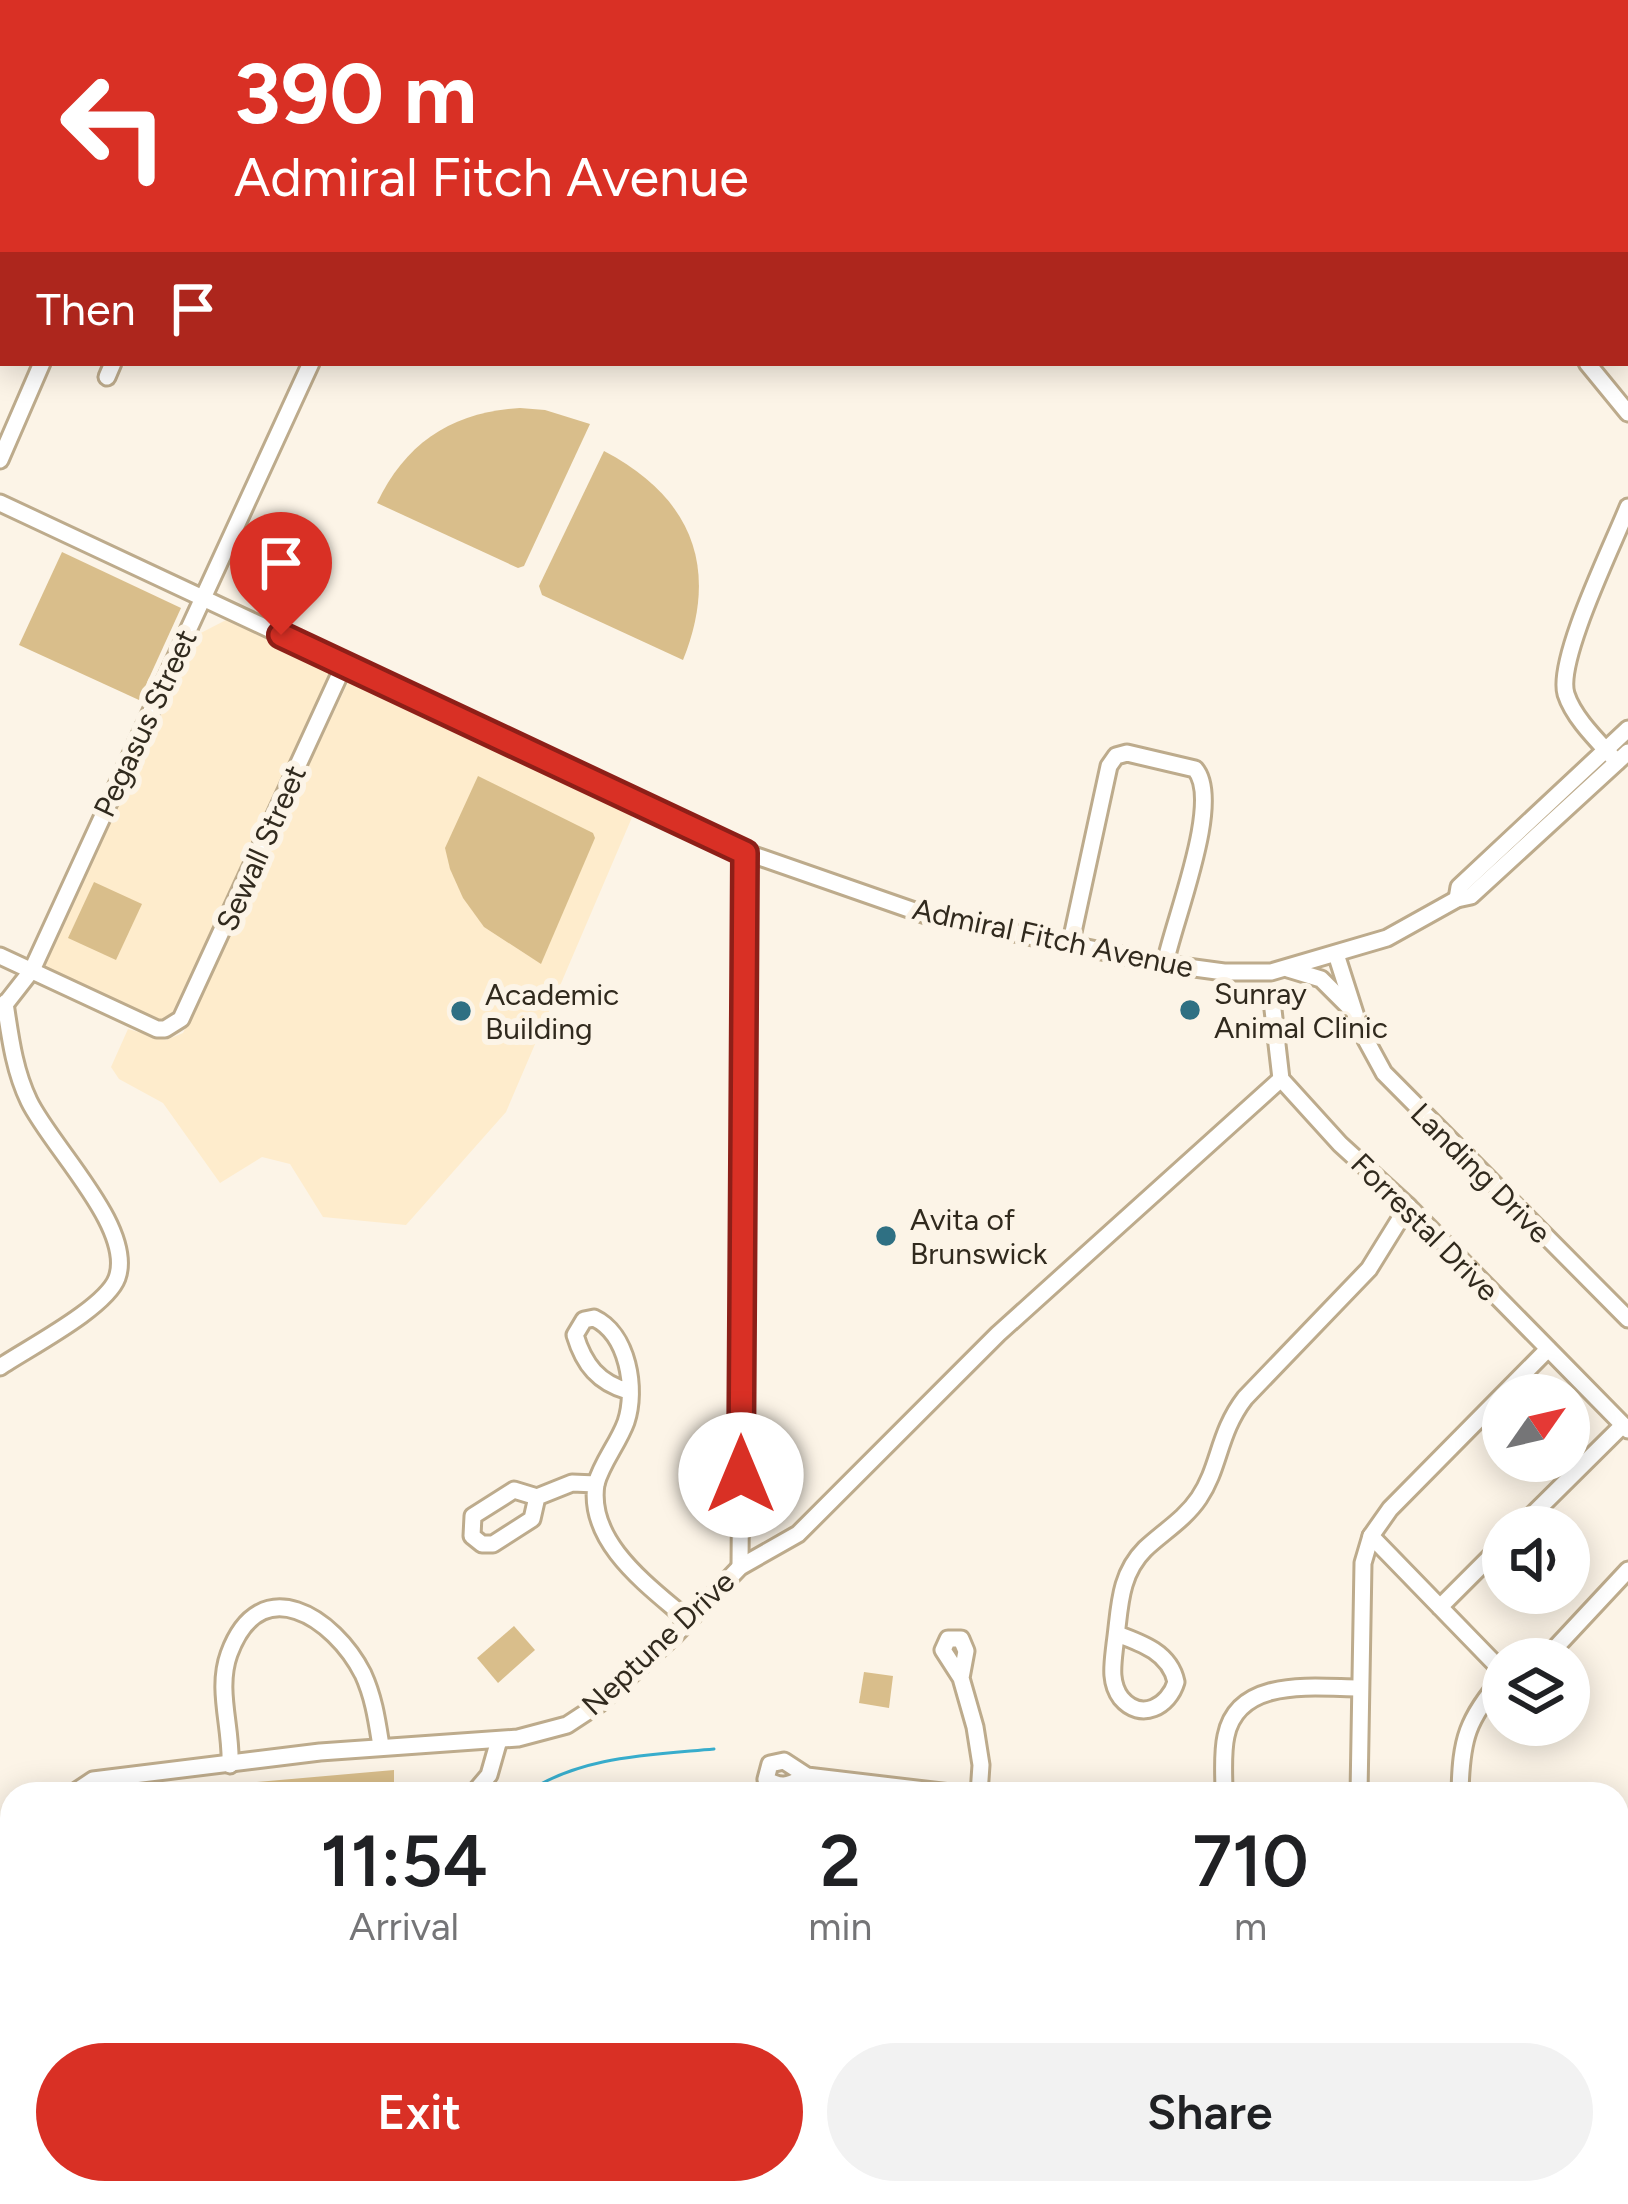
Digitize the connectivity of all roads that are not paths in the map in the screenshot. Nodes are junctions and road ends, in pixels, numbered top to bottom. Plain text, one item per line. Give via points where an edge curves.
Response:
1 (41, 366) edge
2 (310, 366) edge
3 (1590, 366) edge
4 (1628, 412) edge
5 (0, 460) edge
6 (0, 502) edge
7 (1628, 507) edge
8 (203, 596) junction
9 (344, 665) junction
10 (1628, 729) edge
11 (1617, 754) edge
12 (745, 853) junction
13 (1070, 946) junction
14 (1336, 954) junction
15 (0, 956) edge
16 (1165, 964) junction
17 (1286, 968) junction
18 (32, 970) junction
19 (1272, 1000) dead end
20 (3, 1007) edge
21 (1354, 1013) junction
22 (1281, 1079) junction
23 (1408, 1206) junction
24 (1628, 1319) edge
25 (1547, 1348) junction
26 (0, 1367) edge
27 (628, 1390) junction
28 (1626, 1427) edge
29 (596, 1484) junction
30 (537, 1497) dead end
31 (1542, 1506) edge
32 (1371, 1536) junction
33 (1482, 1565) edge
34 (740, 1568) junction
35 (1628, 1570) edge
36 (1440, 1607) junction
37 (688, 1620) junction
38 (1117, 1634) junction
39 (1565, 1638) edge
40 (1482, 1652) edge
41 (961, 1678) dead end
42 (1360, 1688) junction
43 (1482, 1702) edge
44 (499, 1740) junction
45 (381, 1746) junction
46 (230, 1765) junction
47 (807, 1776) dead end
48 (90, 1782) edge
49 (483, 1782) edge
50 (858, 1782) edge
51 (979, 1782) edge
52 (1225, 1782) edge
53 (1359, 1782) edge
54 (1460, 1782) edge

1 - 5 street
2 - 8 street, Pegasus Street
3 - 4 street
6 - 8 street, Admiral Fitch Avenue
7 - 11 street via 1563,678 1571,705
8 - 9 street, Admiral Fitch Avenue
8 - 18 street, Pegasus Street
9 - 12 street, Admiral Fitch Avenue
9 - 18 street, Sewall Street via 182,1019 157,1029
10 - 11 street, Admiral Fitch Avenue
11 - 14 street, Admiral Fitch Avenue via 1472,896
12 - 13 street, Admiral Fitch Avenue via 926,915
12 - 34 street
13 - 16 street, Admiral Fitch Avenue
13 - 16 street via 1108,766 1127,753 1195,770 1207,791
14 - 17 street, Admiral Fitch Avenue
14 - 21 street, Landing Drive
15 - 18 street
16 - 17 street, Admiral Fitch Avenue via 1224,972
17 - 21 street, Landing Drive via 1321,980
18 - 20 street, Pegasus Street
19 - 22 street
20 - 26 street via 28,1100 99,1207 120,1258 102,1299
21 - 24 street, Landing Drive via 1400,1091
22 - 23 street, Forrestal Drive
22 - 34 street, Neptune Drive via 998,1334 798,1534
23 - 25 street, Forrestal Drive
23 - 38 street via 1369,1269 1228,1421 1200,1496 1130,1569
25 - 28 street, Forrestal Drive
25 - 32 street
27 - 27 street via 629,1366 607,1325 584,1320 575,1335 582,1353 600,1381
27 - 29 street via 626,1421
28 - 31 street
29 - 30 street via 572,1483
29 - 37 street via 606,1536
32 - 36 street
32 - 42 street via 1361,1578
33 - 36 street
34 - 37 street, Neptune Drive
35 - 39 street
36 - 40 street
37 - 44 street, Neptune Drive via 567,1725
38 - 38 street via 1118,1695 1139,1710 1165,1704 1174,1669
41 - 51 street
42 - 52 street via 1292,1688 1254,1698 1228,1730
42 - 53 street
43 - 54 street via 1466,1729
44 - 45 street, Neptune Drive
44 - 49 street
45 - 46 street, Neptune Drive
45 - 46 street via 375,1703 349,1651 297,1608 277,1607 250,1622 229,1654
46 - 48 street, Neptune Drive
47 - 50 street

